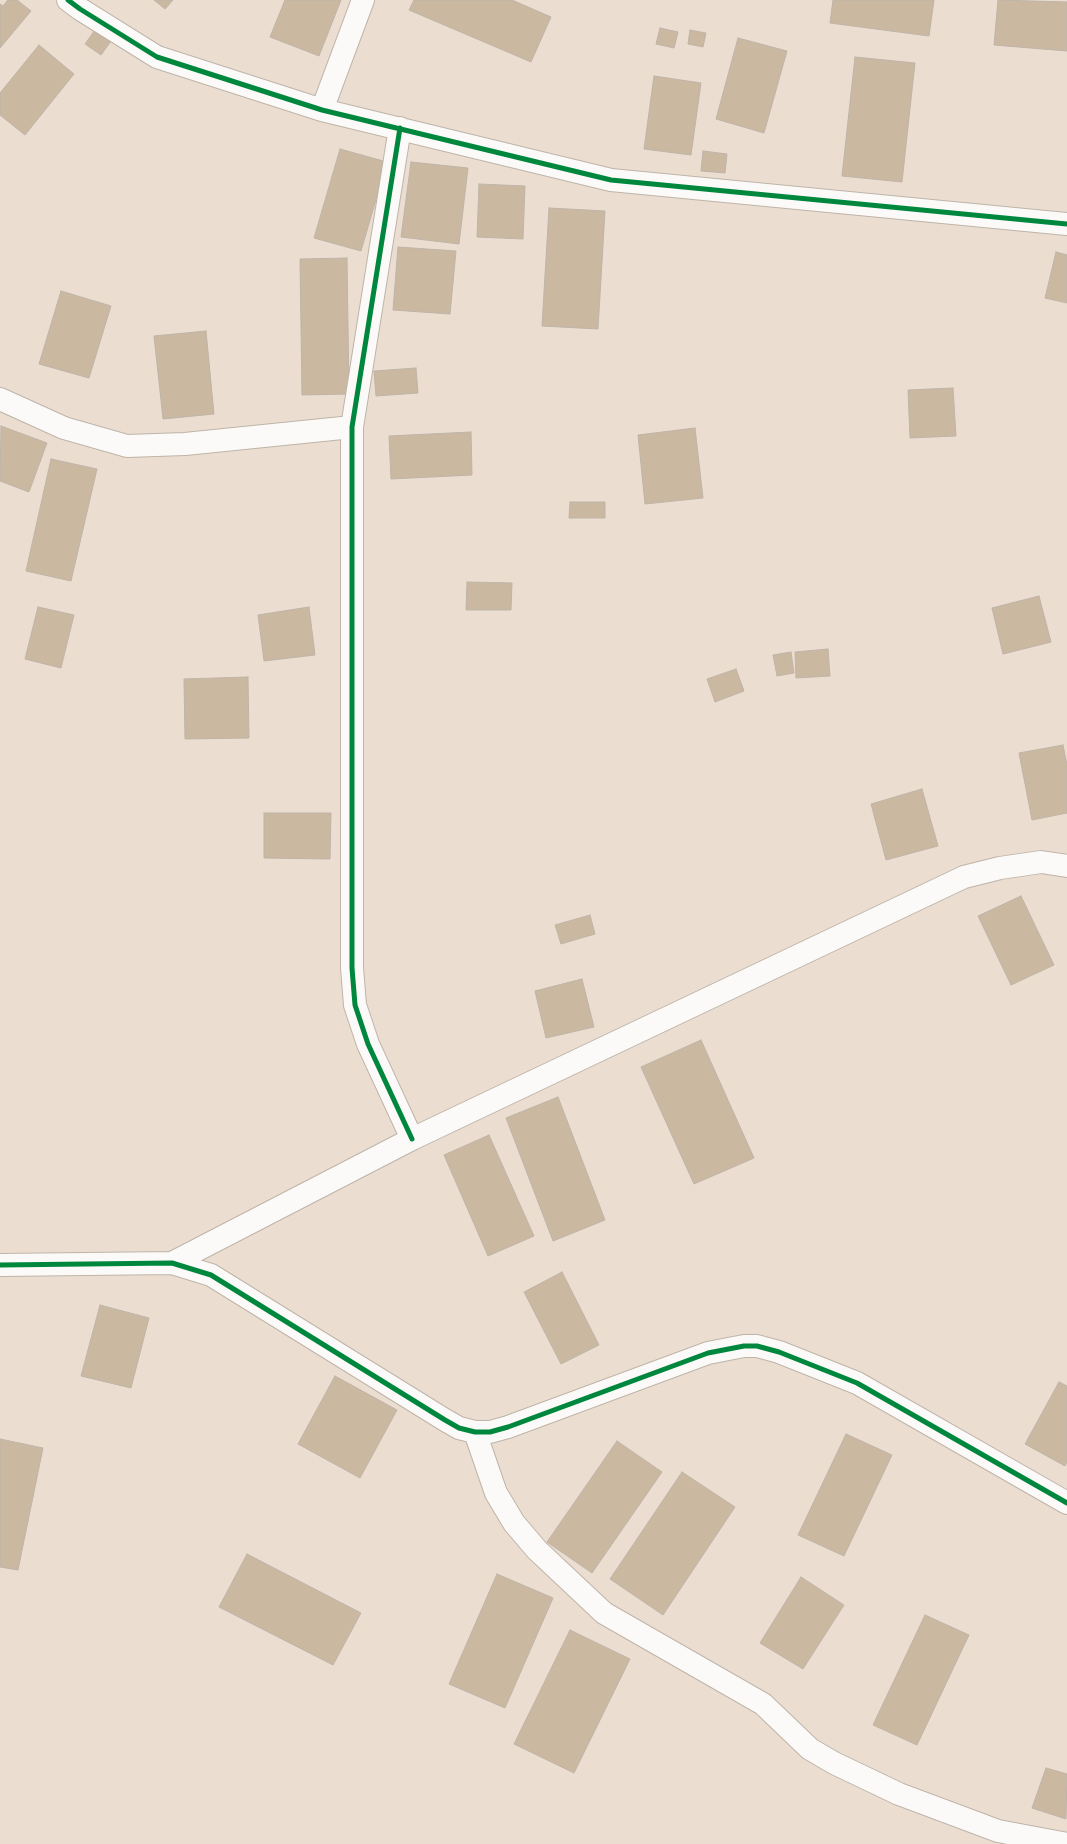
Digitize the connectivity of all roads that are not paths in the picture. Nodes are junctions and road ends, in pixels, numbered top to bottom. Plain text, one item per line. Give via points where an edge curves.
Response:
1 (68, 0) edge
2 (363, 0) edge
3 (322, 110) junction
4 (400, 128) junction
5 (1067, 224) edge
6 (0, 399) edge
7 (352, 427) junction
8 (1067, 866) edge
9 (412, 1139) junction
10 (172, 1263) junction
11 (0, 1265) edge
12 (475, 1432) junction
13 (1067, 1503) edge
14 (1067, 1844) edge

1 - 3 street via 157,57
2 - 3 street
3 - 4 street
4 - 5 street via 611,180
4 - 7 street
6 - 7 street via 64,428 127,446 185,444
7 - 9 street via 352,968 355,1005 368,1044
8 - 9 street via 1041,862 964,877
9 - 10 street
10 - 11 street
10 - 12 street via 211,1274 445,1420 459,1428
12 - 13 street via 490,1432 508,1427 708,1353 757,1346 779,1352 857,1384
12 - 14 street via 496,1493 514,1523 537,1550 604,1613 763,1704 810,1749 834,1763 899,1794 998,1830

